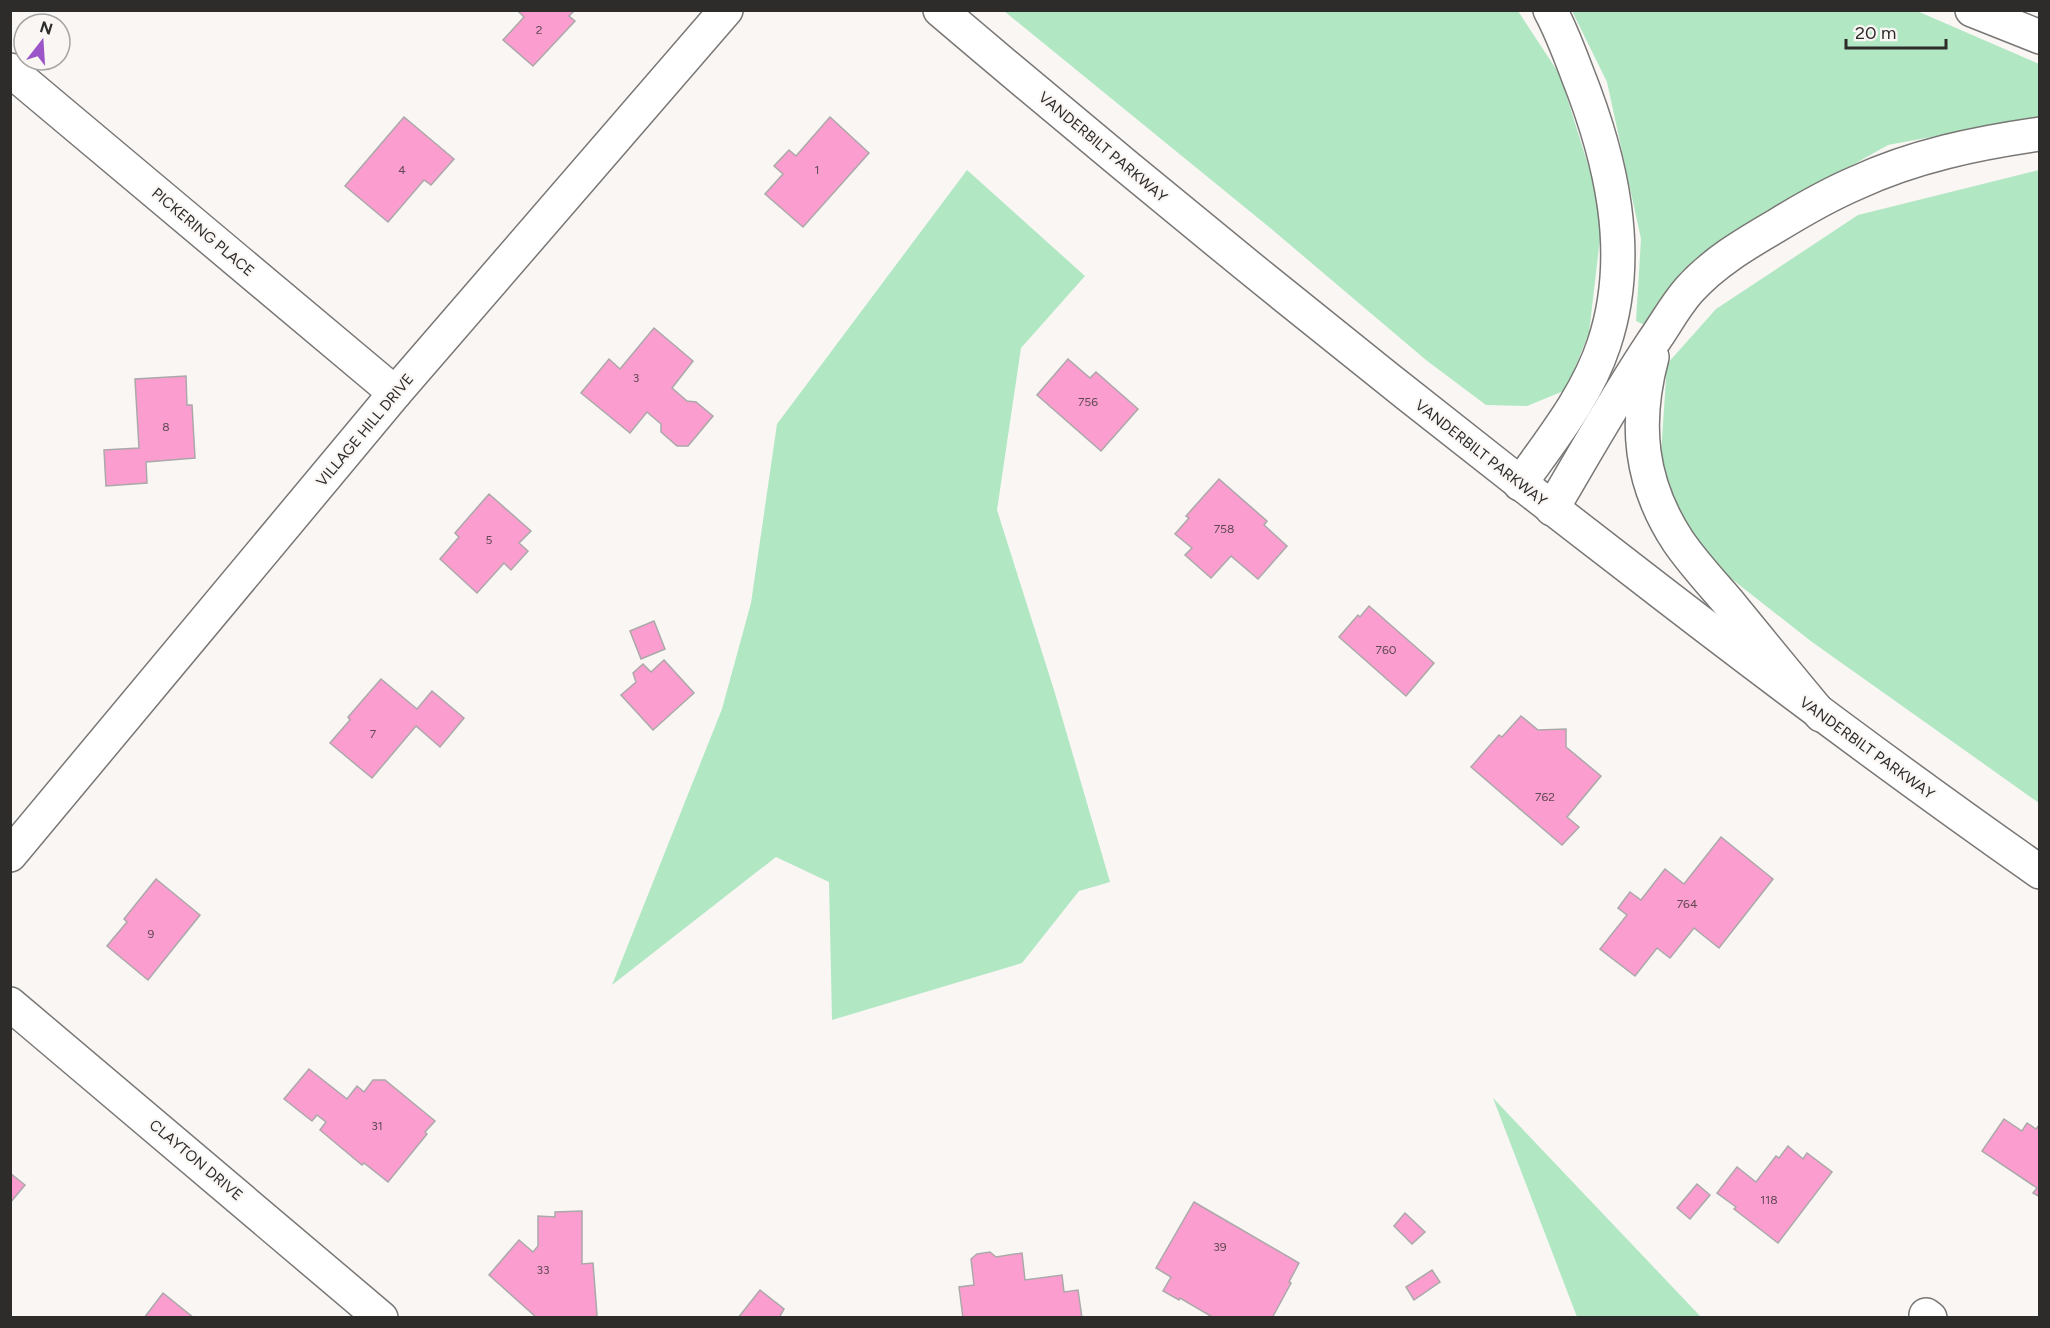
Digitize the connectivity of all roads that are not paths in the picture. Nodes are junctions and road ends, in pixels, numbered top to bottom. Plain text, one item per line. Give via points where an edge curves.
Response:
1 (726, 10) edge
2 (940, 10) edge
3 (1550, 10) edge
4 (1972, 10) edge
5 (2040, 37) edge
6 (10, 70) edge
7 (2040, 134) edge
8 (1658, 334) junction
9 (395, 393) junction
10 (1520, 484) junction
11 (1552, 509) junction
12 (1821, 716) junction
13 (10, 855) edge
14 (2040, 872) edge
15 (10, 1004) edge
16 (381, 1317) edge

1 - 9 main road, VILLAGE HILL DRIVE
2 - 10 main road, VANDERBILT PARKWAY via 1345,346
3 - 10 main road via 1598,126 1616,215 1619,252 1605,343 1561,428
4 - 5 main road
6 - 9 main road, PICKERING PLACE
7 - 8 main road via 1932,156 1824,198 1708,270
8 - 11 main road
8 - 12 main road via 1643,401 1642,432 1644,460 1659,507 1680,543
9 - 13 main road, VILLAGE HILL DRIVE
10 - 11 main road, VANDERBILT PARKWAY
11 - 12 main road, VANDERBILT PARKWAY
12 - 14 main road, VANDERBILT PARKWAY
15 - 16 main road, CLAYTON DRIVE

